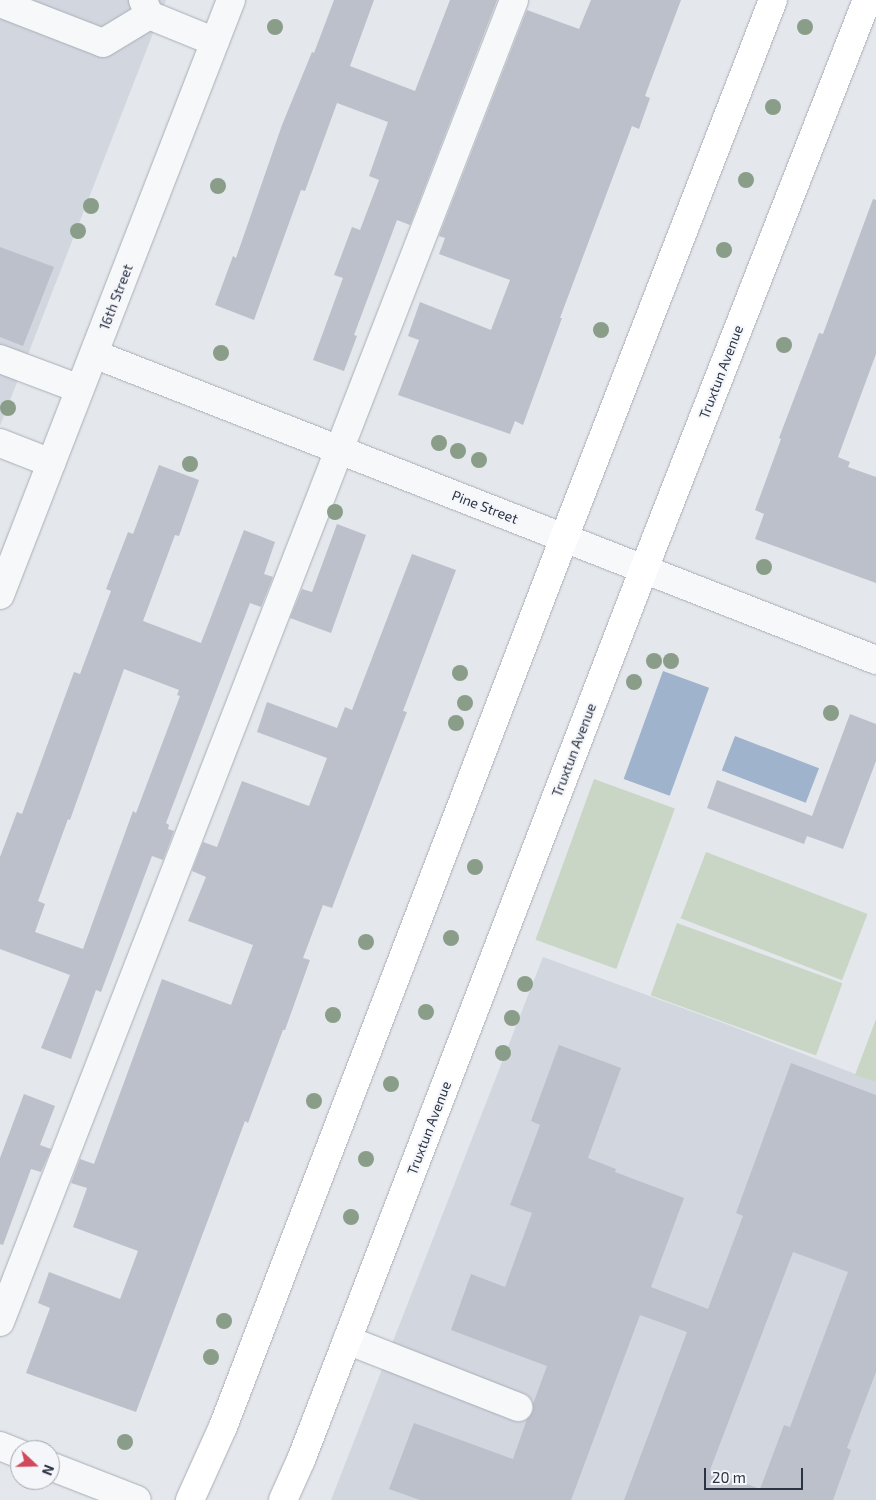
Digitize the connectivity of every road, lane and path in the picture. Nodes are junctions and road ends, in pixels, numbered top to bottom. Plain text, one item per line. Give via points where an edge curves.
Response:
1 (231, 0) edge
2 (514, 0) edge
3 (773, 0) edge
4 (867, 0) edge
5 (0, 3) edge
6 (146, 8) edge
7 (215, 42) junction
8 (94, 354) junction
9 (0, 359) edge
10 (80, 389) junction
11 (0, 443) edge
12 (340, 450) junction
13 (51, 463) junction
14 (564, 538) junction
15 (644, 569) junction
16 (0, 595) edge
17 (874, 654) edge
18 (0, 1322) edge
19 (347, 1340) junction
20 (518, 1407) dead end
21 (60, 1470) edge
22 (137, 1500) edge
23 (190, 1500) edge
24 (283, 1500) edge

1 - 7 street, 16th Street
2 - 12 street
3 - 14 main road
4 - 15 main road, Truxtun Avenue
5 - 6 street via 103,43
6 - 7 street
7 - 8 street, 16th Street
8 - 10 street, 16th Street
8 - 12 street, Pine Street
9 - 10 street
10 - 13 street, 16th Street
11 - 13 street
12 - 14 street, Pine Street
12 - 18 street
13 - 16 street, 16th Street
14 - 15 street, Pine Street
14 - 23 main road via 223,1427
15 - 17 street, Pine Street
15 - 19 main road, Truxtun Avenue
19 - 20 street
19 - 24 main road, Truxtun Avenue
21 - 22 street

